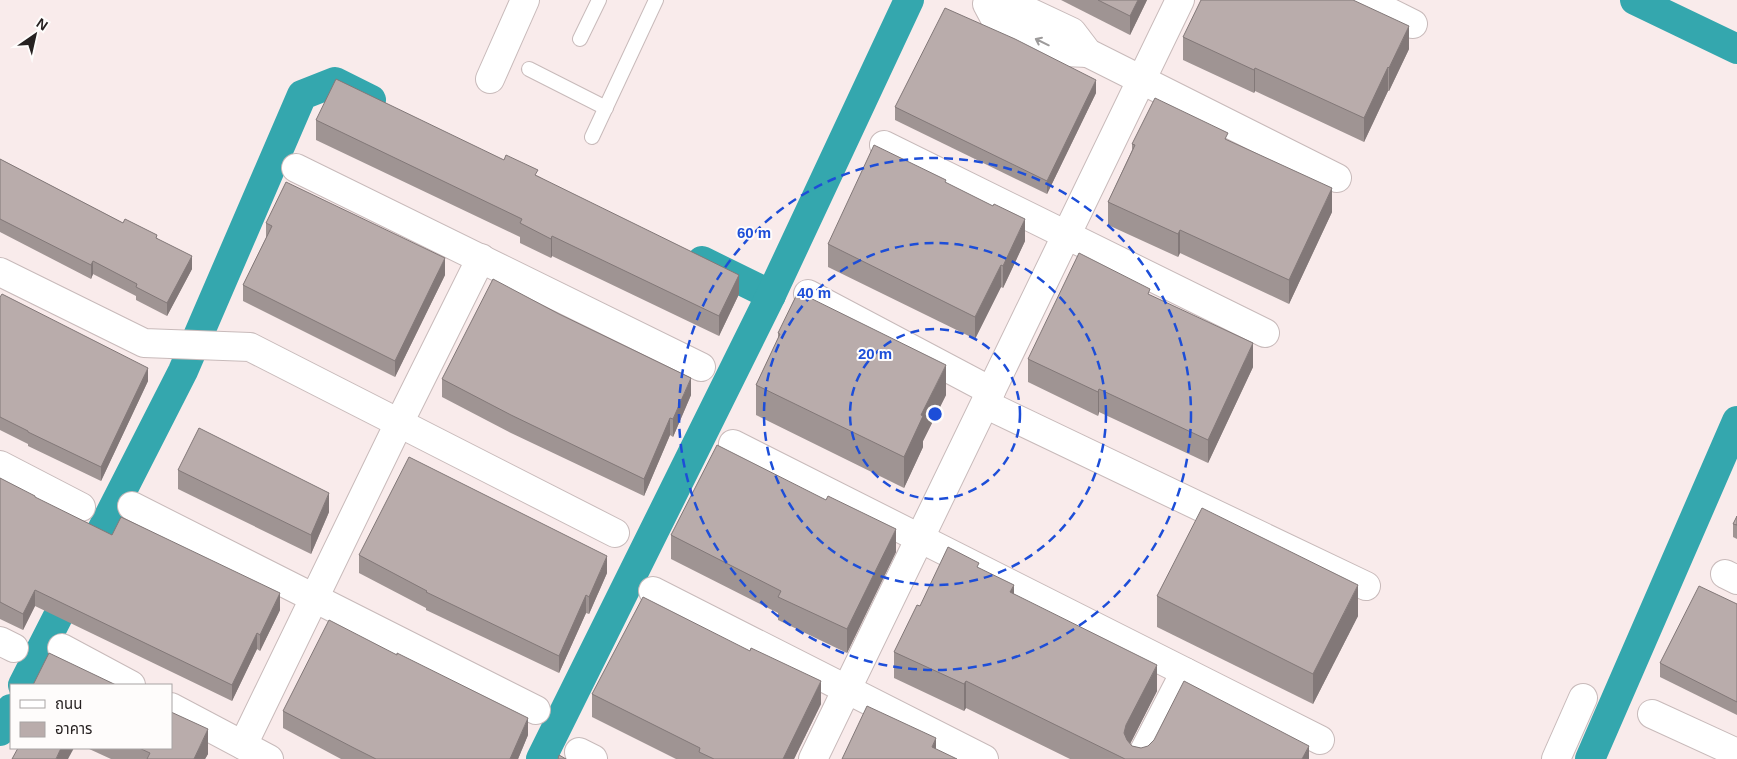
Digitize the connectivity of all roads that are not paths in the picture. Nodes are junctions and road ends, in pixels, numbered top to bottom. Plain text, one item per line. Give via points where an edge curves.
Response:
1 (525, 0) edge
2 (599, 0) edge
3 (656, 0) edge
4 (1180, 0) edge
5 (1365, 0) edge
6 (992, 1) edge
7 (1413, 24) dead end
8 (580, 39) dead end
9 (529, 69) dead end
10 (490, 79) dead end
11 (1142, 80) junction
12 (606, 108) junction
13 (592, 138) dead end
14 (884, 145) dead end
15 (296, 168) dead end
16 (1337, 178) dead end
17 (1066, 235) junction
18 (481, 258) junction
19 (0, 272) edge
20 (808, 294) dead end
21 (1265, 333) dead end
22 (701, 367) dead end
23 (988, 397) junction
24 (399, 423) junction
25 (733, 444) dead end
26 (0, 465) edge
27 (81, 506) dead end
28 (132, 506) dead end
29 (616, 533) dead end
30 (920, 538) junction
31 (1366, 586) dead end
32 (653, 591) dead end
33 (314, 598) junction
34 (62, 648) dead end
35 (1184, 672) junction
36 (129, 684) edge
37 (846, 689) junction
38 (1584, 698) dead end
39 (172, 708) edge
40 (536, 710) dead end
41 (1652, 714) dead end
42 (1320, 740) dead end
43 (243, 745) junction
44 (1737, 753) edge
45 (270, 759) edge
46 (813, 759) edge
47 (984, 759) edge
48 (1140, 759) edge
49 (1556, 759) edge

1 - 10 street
2 - 8 lane
3 - 12 lane
4 - 11 street
5 - 7 street
6 - 11 street via 1072,32 1088,53
9 - 12 lane
11 - 16 street
11 - 17 street
12 - 13 lane
14 - 17 street
15 - 18 street
17 - 21 street
17 - 23 street
18 - 22 street
18 - 24 street
19 - 24 street via 144,343 250,347
20 - 23 street
23 - 30 street
23 - 31 street
24 - 29 street
24 - 33 street
25 - 30 street
26 - 27 street
28 - 33 street
30 - 35 street
30 - 37 street
32 - 37 street
33 - 40 street
33 - 43 street
34 - 36 street
35 - 42 street
35 - 48 street
37 - 46 street
37 - 47 street
38 - 49 street
39 - 43 street
41 - 44 street
43 - 45 street

